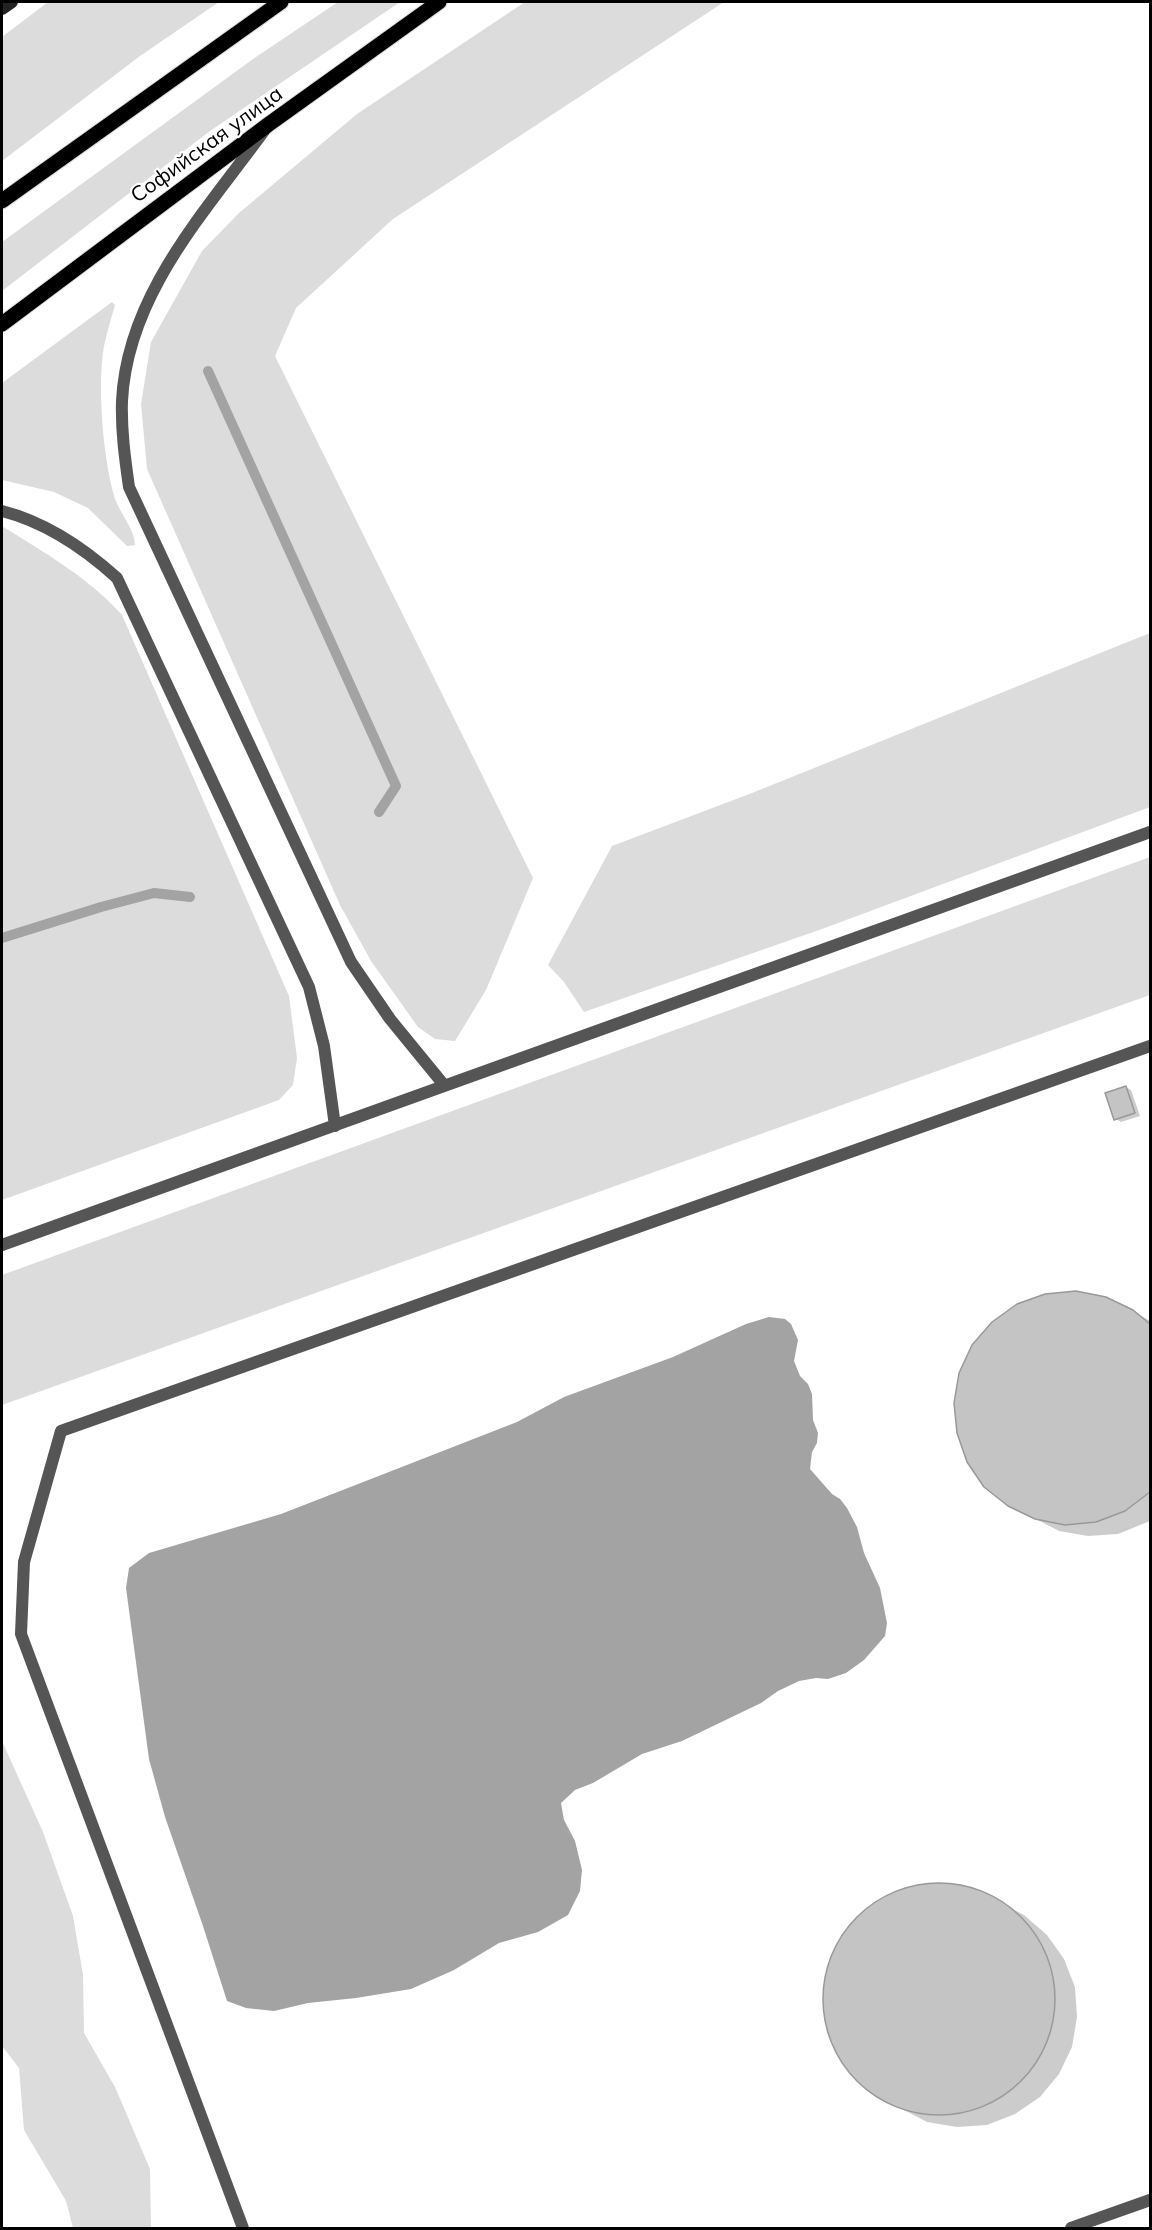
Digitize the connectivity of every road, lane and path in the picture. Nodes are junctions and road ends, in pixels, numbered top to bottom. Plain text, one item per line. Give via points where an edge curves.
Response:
1 (12, 2) edge
2 (281, 2) edge
3 (439, 2) edge
4 (2, 9) edge
5 (269, 124) junction
6 (2, 201) edge
7 (2, 324) edge
8 (2, 511) edge
9 (1150, 832) edge
10 (1150, 1046) edge
11 (444, 1085) junction
12 (335, 1125) junction
13 (2, 1245) edge
14 (1150, 2200) edge
15 (243, 2229) edge
16 (1071, 2229) edge

1 - 4 street
2 - 6 main road
3 - 5 main road, Софийская улица
5 - 7 main road, Софийская улица
5 - 11 street via 181,245 153,288 138,322 122,401 129,488 351,962 390,1019
8 - 12 street via 65,539 95,558 117,579 309,987 324,1046
9 - 11 street
10 - 15 street via 61,1431 24,1562 21,1634
11 - 12 street
12 - 13 street
14 - 16 street

